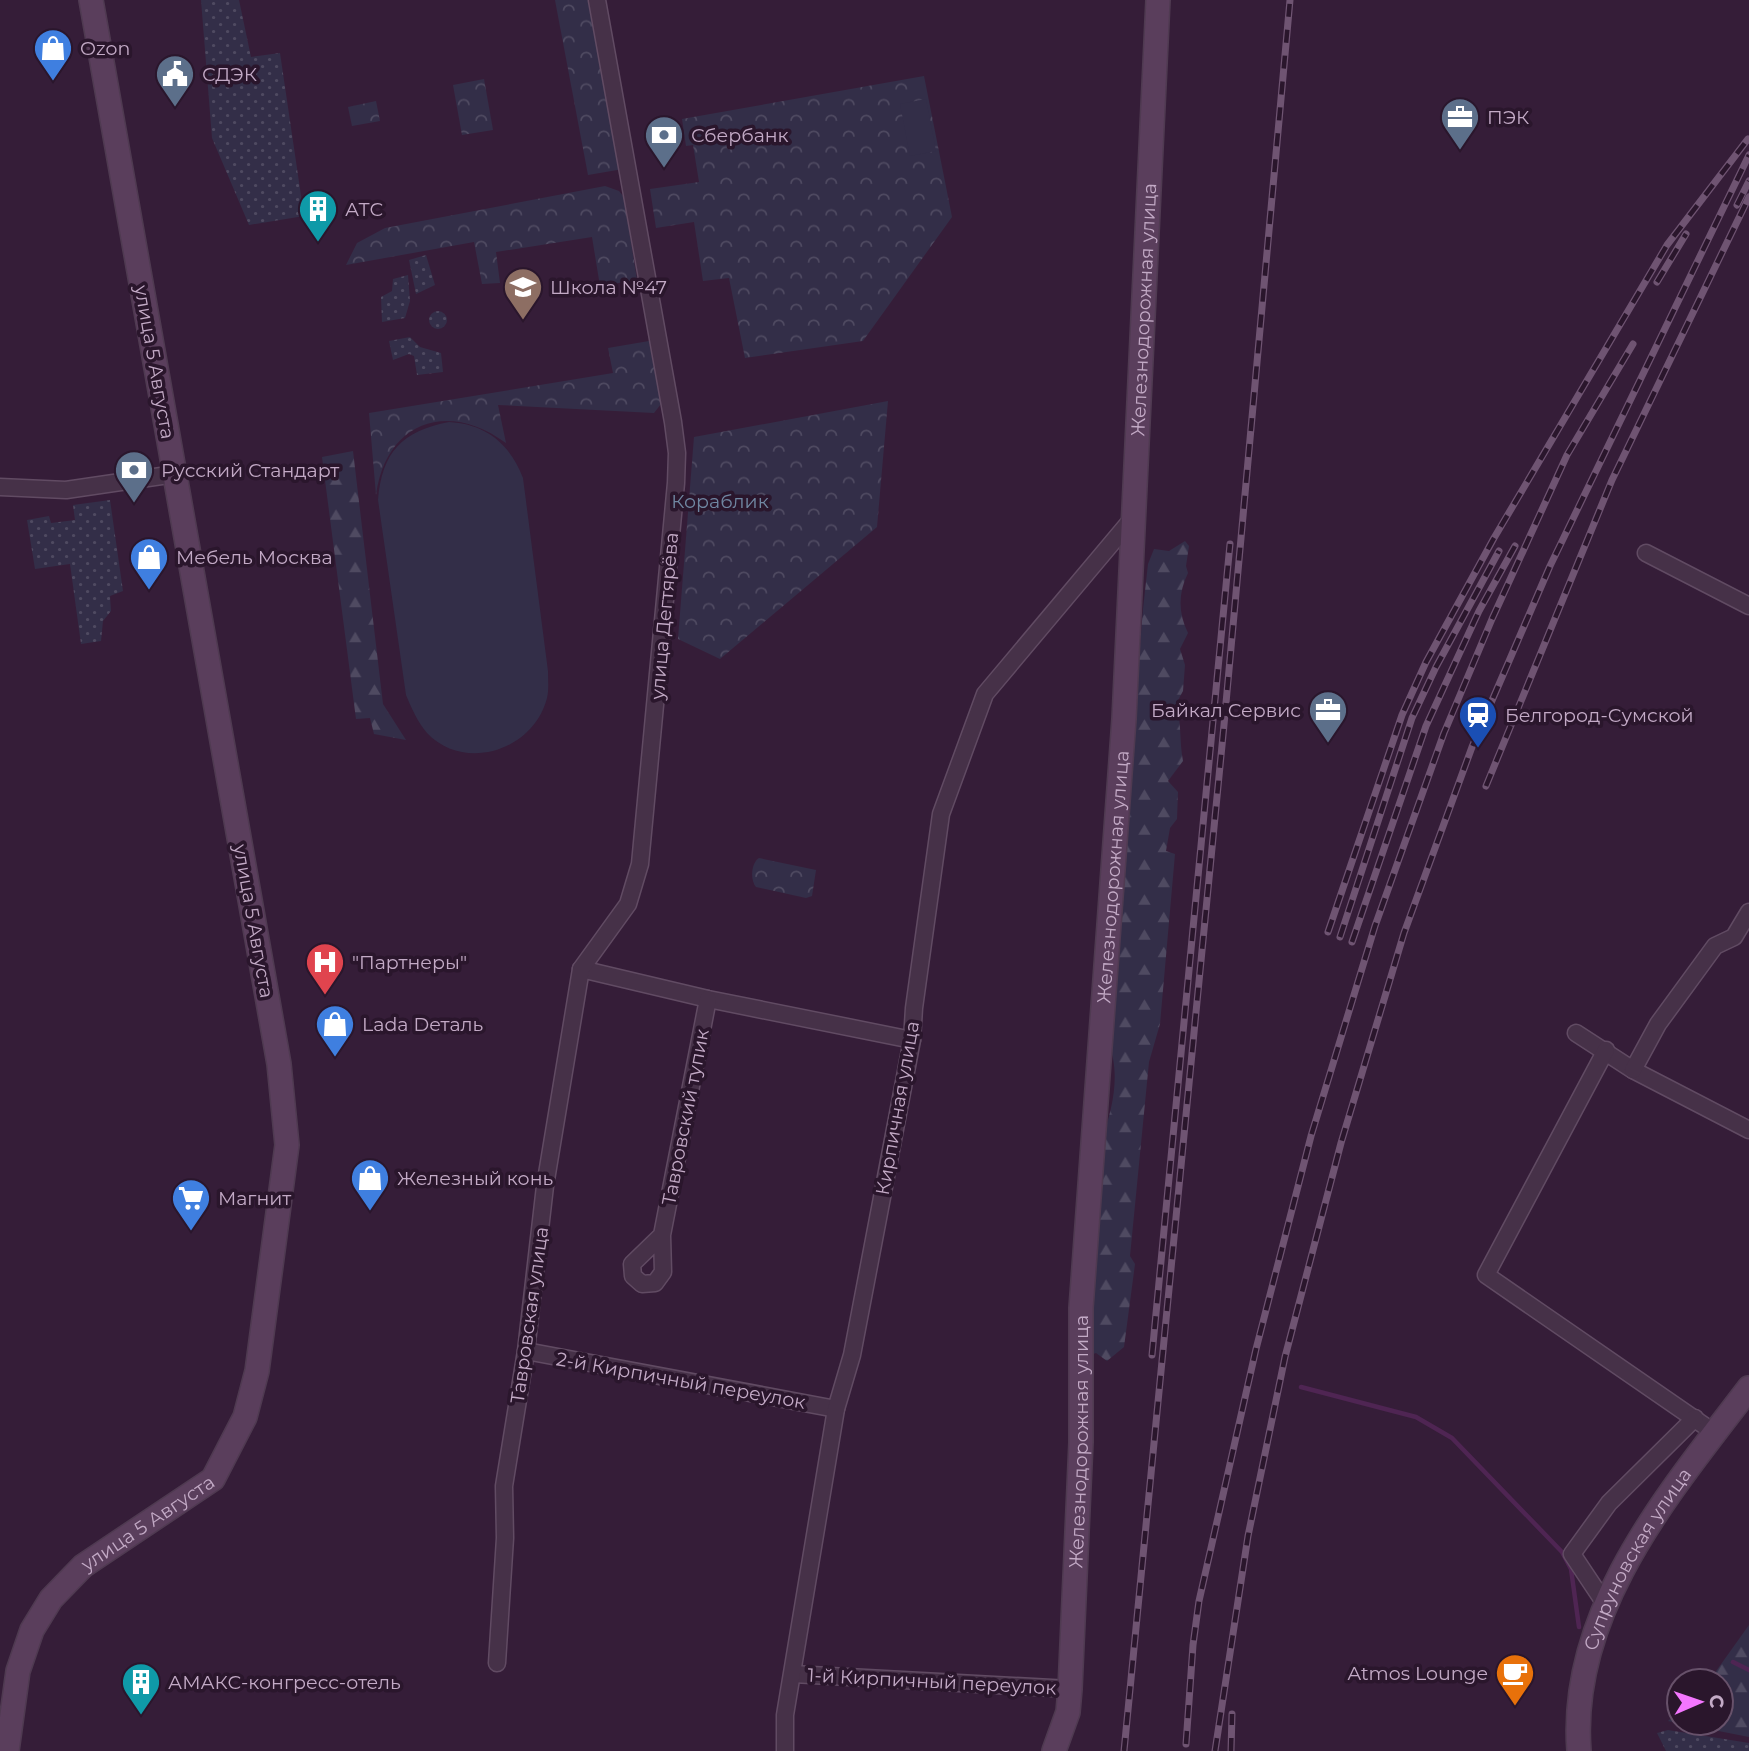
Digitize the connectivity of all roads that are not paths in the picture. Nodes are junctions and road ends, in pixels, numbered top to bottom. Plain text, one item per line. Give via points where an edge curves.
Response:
1 (91, 0) edge
2 (597, 0) edge
3 (1158, 0) edge
4 (175, 474) junction
5 (0, 487) edge
6 (1132, 519) junction
7 (1646, 553) dead end
8 (1749, 606) edge
9 (1749, 912) edge
10 (581, 969) junction
11 (708, 999) junction
12 (1576, 1033) dead end
13 (912, 1040) junction
14 (1606, 1050) junction
15 (1633, 1070) junction
16 (1749, 1130) edge
17 (662, 1235) dead end
18 (526, 1351) junction
19 (1749, 1388) edge
20 (836, 1409) junction
21 (1695, 1419) junction
22 (1715, 1433) junction
23 (1606, 1605) junction
24 (497, 1663) dead end
25 (793, 1674) junction
26 (1070, 1689) junction
27 (7, 1751) edge
28 (785, 1751) edge
29 (1054, 1751) edge
30 (1579, 1751) edge

1 - 4 street, улица 5 Августа
2 - 10 street, улица Дегтярёва via 677,453 640,864 628,904
3 - 6 street, Железнодорожная улица
4 - 5 street via 66,490
4 - 27 street, улица 5 Августа via 279,1064 286,1145 270,1278 257,1371 245,1417 220,1468 213,1479 83,1566 51,1599 32,1630 18,1671
6 - 13 street, Кирпичная улица via 985,694 941,814
6 - 26 street, Железнодорожная улица via 1124,719 1081,1308 1081,1442
7 - 8 street
9 - 15 street via 1734,937 1716,946 1658,1024
10 - 11 street
10 - 18 street, Тавровская улица via 545,1186
11 - 13 street
11 - 17 street, Тавровский тупик
12 - 14 street
13 - 20 street, Кирпичная улица via 852,1355
14 - 15 street
14 - 21 street via 1486,1275
15 - 16 street
18 - 20 street, 2-й Кирпичный переулок
18 - 24 street, Тавровская улица via 503,1486 505,1538
19 - 22 street, Супруновская улица
20 - 25 street, Кирпичная улица
21 - 22 street
21 - 23 street via 1609,1503 1572,1554
22 - 23 street, Супруновская улица via 1652,1520
23 - 30 street, Супруновская улица via 1579,1696
25 - 26 street, 1-й Кирпичный переулок
25 - 28 street, Кирпичная улица via 785,1714
26 - 29 street, Железнодорожная улица via 1068,1712

